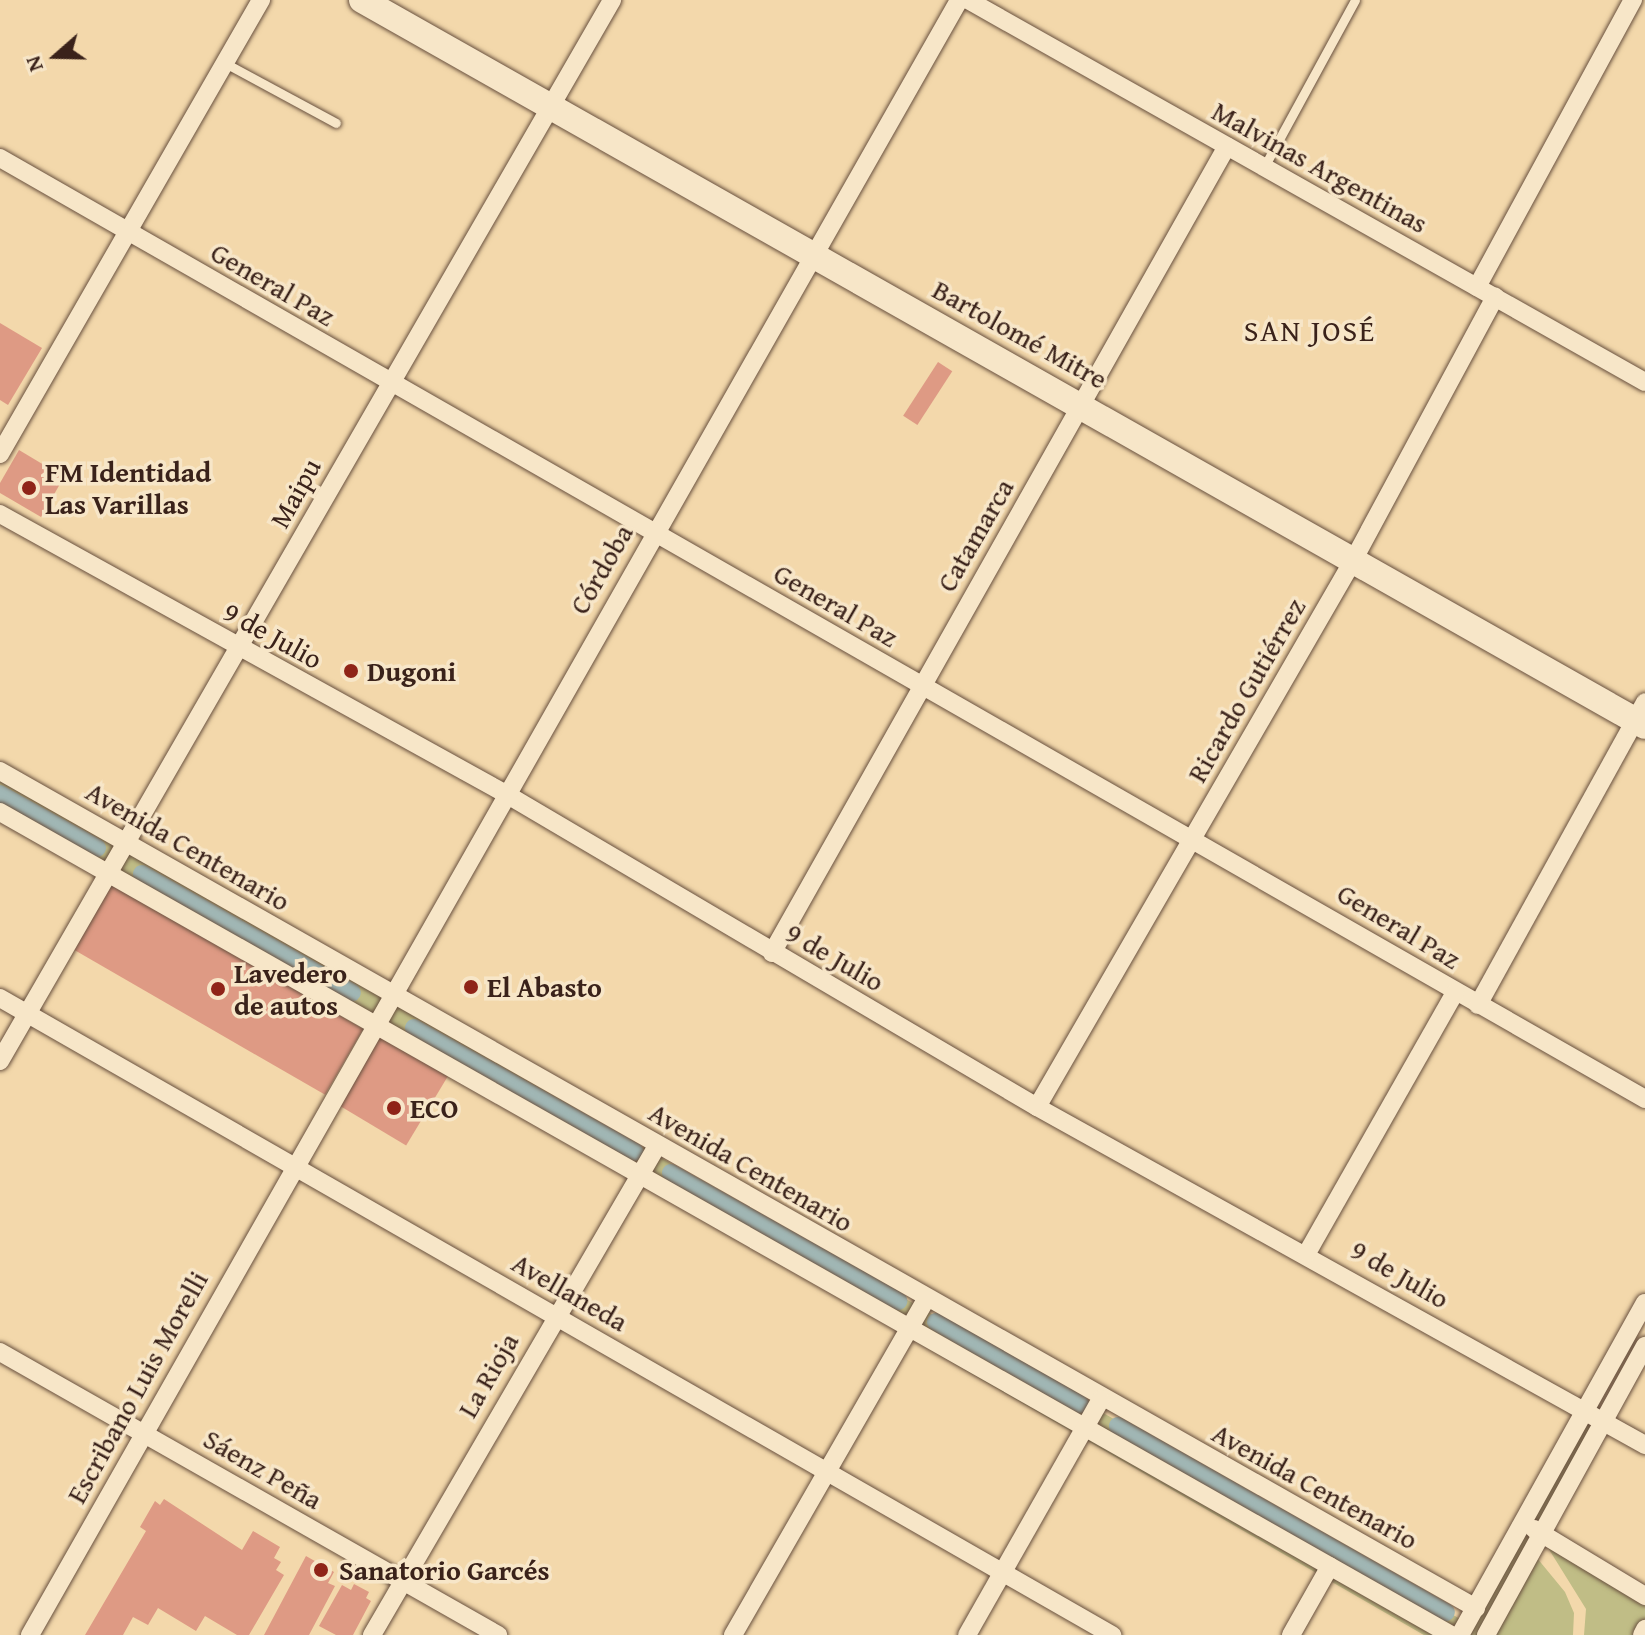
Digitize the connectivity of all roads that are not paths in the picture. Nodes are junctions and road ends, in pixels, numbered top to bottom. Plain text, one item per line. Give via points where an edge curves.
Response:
1 (261, 0) edge
2 (362, 0) edge
3 (612, 0) edge
4 (959, 0) edge
5 (968, 0) edge
6 (1355, 0) edge
7 (1633, 0) edge
8 (225, 63) junction
9 (551, 106) junction
10 (336, 123) dead end
11 (1227, 146) junction
12 (0, 158) edge
13 (1264, 167) junction
14 (127, 231) junction
15 (816, 257) junction
16 (1477, 287) junction
17 (1495, 297) junction
18 (1645, 382) edge
19 (389, 383) junction
20 (1083, 406) junction
21 (0, 454) edge
22 (0, 514) edge
23 (654, 533) junction
24 (1354, 559) junction
25 (241, 649) junction
26 (919, 685) junction
27 (1642, 716) edge
28 (0, 771) edge
29 (506, 794) junction
30 (0, 812) edge
31 (1193, 837) junction
32 (124, 842) junction
33 (108, 872) junction
34 (772, 953) junction
35 (1455, 992) junction
36 (392, 995) junction
37 (0, 998) edge
38 (1478, 1005) junction
39 (27, 1013) junction
40 (376, 1023) junction
41 (0, 1061) edge
42 (1645, 1099) edge
43 (1037, 1107) junction
44 (657, 1146) junction
45 (295, 1166) junction
46 (640, 1173) junction
47 (1307, 1253) junction
48 (926, 1299) junction
49 (1645, 1303) edge
50 (555, 1315) junction
51 (910, 1327) junction
52 (1645, 1346) edge
53 (0, 1352) edge
54 (1101, 1399) junction
55 (1584, 1410) junction
56 (1603, 1421) junction
57 (1085, 1427) junction
58 (143, 1433) junction
59 (1645, 1445) edge
60 (826, 1471) junction
61 (1524, 1523) junction
62 (1543, 1534) junction
63 (1330, 1566) junction
64 (1003, 1571) junction
65 (403, 1581) junction
66 (1645, 1596) edge
67 (1476, 1608) junction
68 (1645, 1629) edge
69 (30, 1635) edge
70 (372, 1635) edge
71 (498, 1635) edge
72 (733, 1635) edge
73 (967, 1635) edge
74 (1112, 1635) edge
75 (1291, 1635) edge
76 (1451, 1635) edge
77 (1460, 1635) edge
78 (1486, 1635) edge
79 (1642, 1635) edge

1 - 8 street
2 - 9 main road, Bartolomé Mitre
3 - 9 street, Maipu
4 - 15 street, Córdoba
5 - 11 street, Malvinas Argentinas
6 - 13 lane
7 - 16 street
8 - 10 lane
8 - 14 street
9 - 15 main road, Bartolomé Mitre
9 - 19 street, Maipu
11 - 13 street, Malvinas Argentinas
11 - 20 street, Catamarca
12 - 14 street, General Paz
13 - 16 street, Malvinas Argentinas
14 - 19 street, General Paz
14 - 21 street
15 - 20 main road, Bartolomé Mitre
15 - 23 street, Córdoba
16 - 17 street, Malvinas Argentinas
17 - 18 street, Malvinas Argentinas
17 - 24 street, Ricardo Gutiérrez
19 - 23 street, General Paz
19 - 25 street, Maipu
20 - 24 main road, Bartolomé Mitre
20 - 26 street, Catamarca
22 - 25 street, 9 de Julio
23 - 26 street, General Paz
23 - 29 street, Córdoba
24 - 27 main road, Bartolomé Mitre
24 - 31 street, Ricardo Gutiérrez
25 - 29 street, 9 de Julio
25 - 32 street, Maipu
26 - 31 street, General Paz
26 - 34 street, Catamarca
27 - 38 street
28 - 32 street, Avenida Centenario
29 - 34 street, 9 de Julio
29 - 36 street, Córdoba
30 - 33 street
31 - 35 street, General Paz
31 - 43 street, Ricardo Gutiérrez
32 - 33 street, Maipu
32 - 36 street, Avenida Centenario
33 - 39 street, Maipu
33 - 40 street
34 - 43 street, 9 de Julio
35 - 38 street, General Paz
35 - 47 street
36 - 40 street, Córdoba
36 - 44 street, Avenida Centenario
37 - 39 street, Avellaneda
38 - 42 street, General Paz
39 - 41 street, Maipu
39 - 45 street, Avellaneda
40 - 45 street, Córdoba
40 - 46 street
43 - 47 street, 9 de Julio
44 - 46 street, La Rioja
44 - 48 street, Avenida Centenario
45 - 50 street, Avellaneda
45 - 58 street, Escribano Luis Morelli
46 - 50 street, La Rioja
46 - 51 street
47 - 55 street, 9 de Julio
48 - 51 street
48 - 54 street, Avenida Centenario
49 - 55 street
50 - 60 street, Avellaneda
50 - 65 street, La Rioja
51 - 57 street
51 - 60 street
52 - 56 street
53 - 58 street, Sáenz Peña
54 - 57 street
54 - 67 street, Avenida Centenario
55 - 56 street, 9 de Julio
55 - 61 street
56 - 59 street, 9 de Julio
56 - 62 street
57 - 63 street
57 - 64 street
58 - 65 street, Sáenz Peña
58 - 69 street, Escribano Luis Morelli
60 - 64 street, Avellaneda
60 - 72 street
61 - 62 street
61 - 67 street
62 - 66 street
62 - 78 street
63 - 75 street
63 - 76 street
64 - 73 street
64 - 74 street, Avellaneda
65 - 70 street, La Rioja
65 - 71 street, Sáenz Peña
67 - 77 street
68 - 79 street

